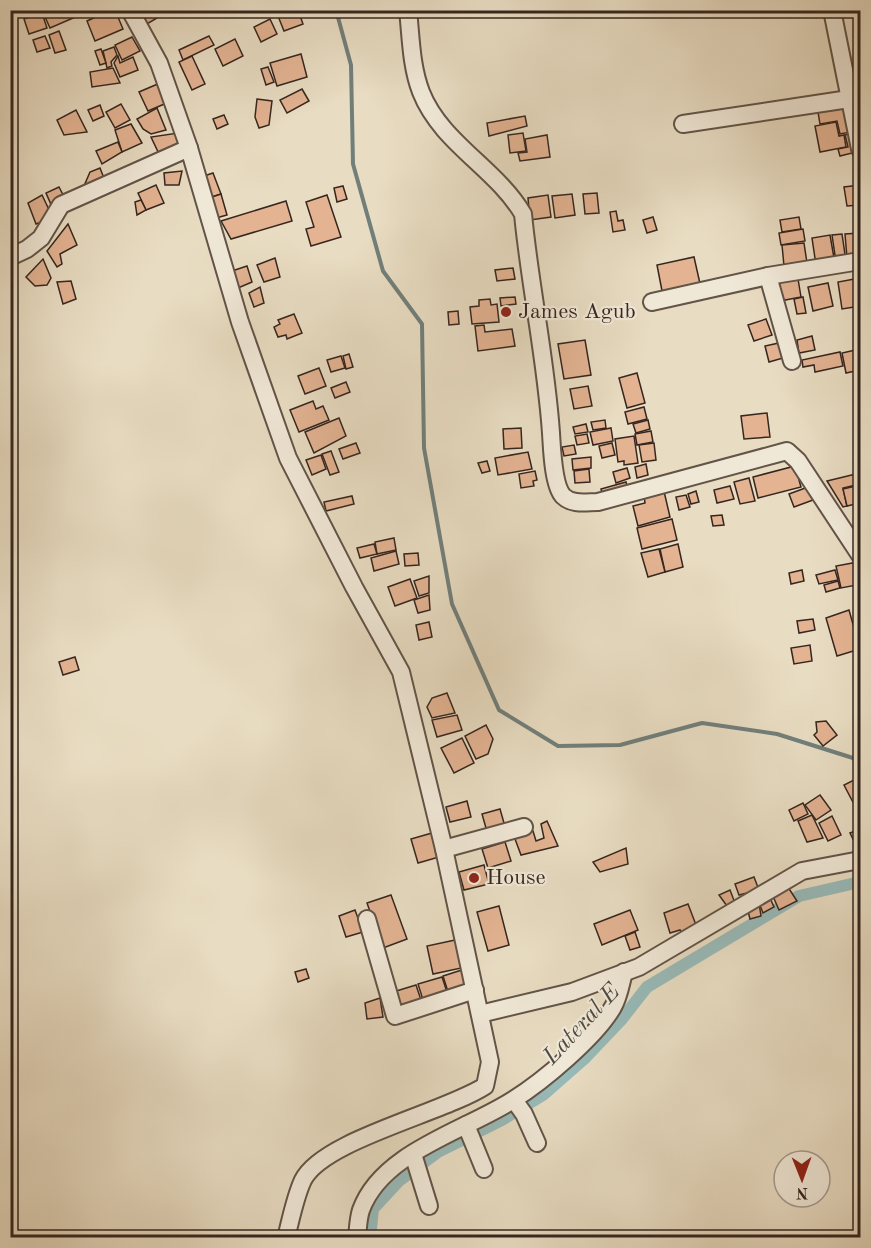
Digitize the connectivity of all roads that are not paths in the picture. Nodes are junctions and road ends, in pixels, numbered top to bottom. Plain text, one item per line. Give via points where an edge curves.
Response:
1 (130, 10) edge
2 (408, 10) edge
3 (832, 10) edge
4 (849, 99) junction
5 (683, 124) dead end
6 (189, 148) junction
7 (861, 149) edge
8 (10, 257) edge
9 (861, 261) edge
10 (768, 276) junction
11 (652, 302) dead end
12 (792, 361) dead end
13 (861, 555) edge
14 (524, 827) dead end
15 (444, 849) junction
16 (861, 860) edge
17 (368, 919) dead end
18 (624, 972) junction
19 (475, 990) junction
20 (480, 1014) junction
21 (518, 1106) junction
22 (470, 1132) junction
23 (537, 1143) dead end
24 (415, 1161) junction
25 (484, 1169) dead end
26 (429, 1206) dead end
27 (286, 1238) edge
28 (357, 1238) edge

1 - 6 street via 159,63
2 - 13 street via 413,67 430,110 443,128 512,195 523,214 547,379 557,483 562,495 575,503 598,502 788,451
3 - 4 street
4 - 5 street
4 - 7 street
6 - 8 street via 61,205 41,238
6 - 15 street via 240,322 288,458 401,672
9 - 10 street
10 - 11 street
10 - 12 street
14 - 15 street
15 - 19 street
16 - 18 street via 802,871 639,967
17 - 19 street via 395,1016
18 - 20 street via 572,992
18 - 21 street via 613,1007 581,1045
19 - 20 street
20 - 27 street via 490,1062 485,1086 466,1098 349,1144 315,1164 303,1180
21 - 22 street
21 - 23 street
22 - 24 street
22 - 25 street
24 - 26 street
24 - 28 street via 386,1173 370,1192 361,1211

